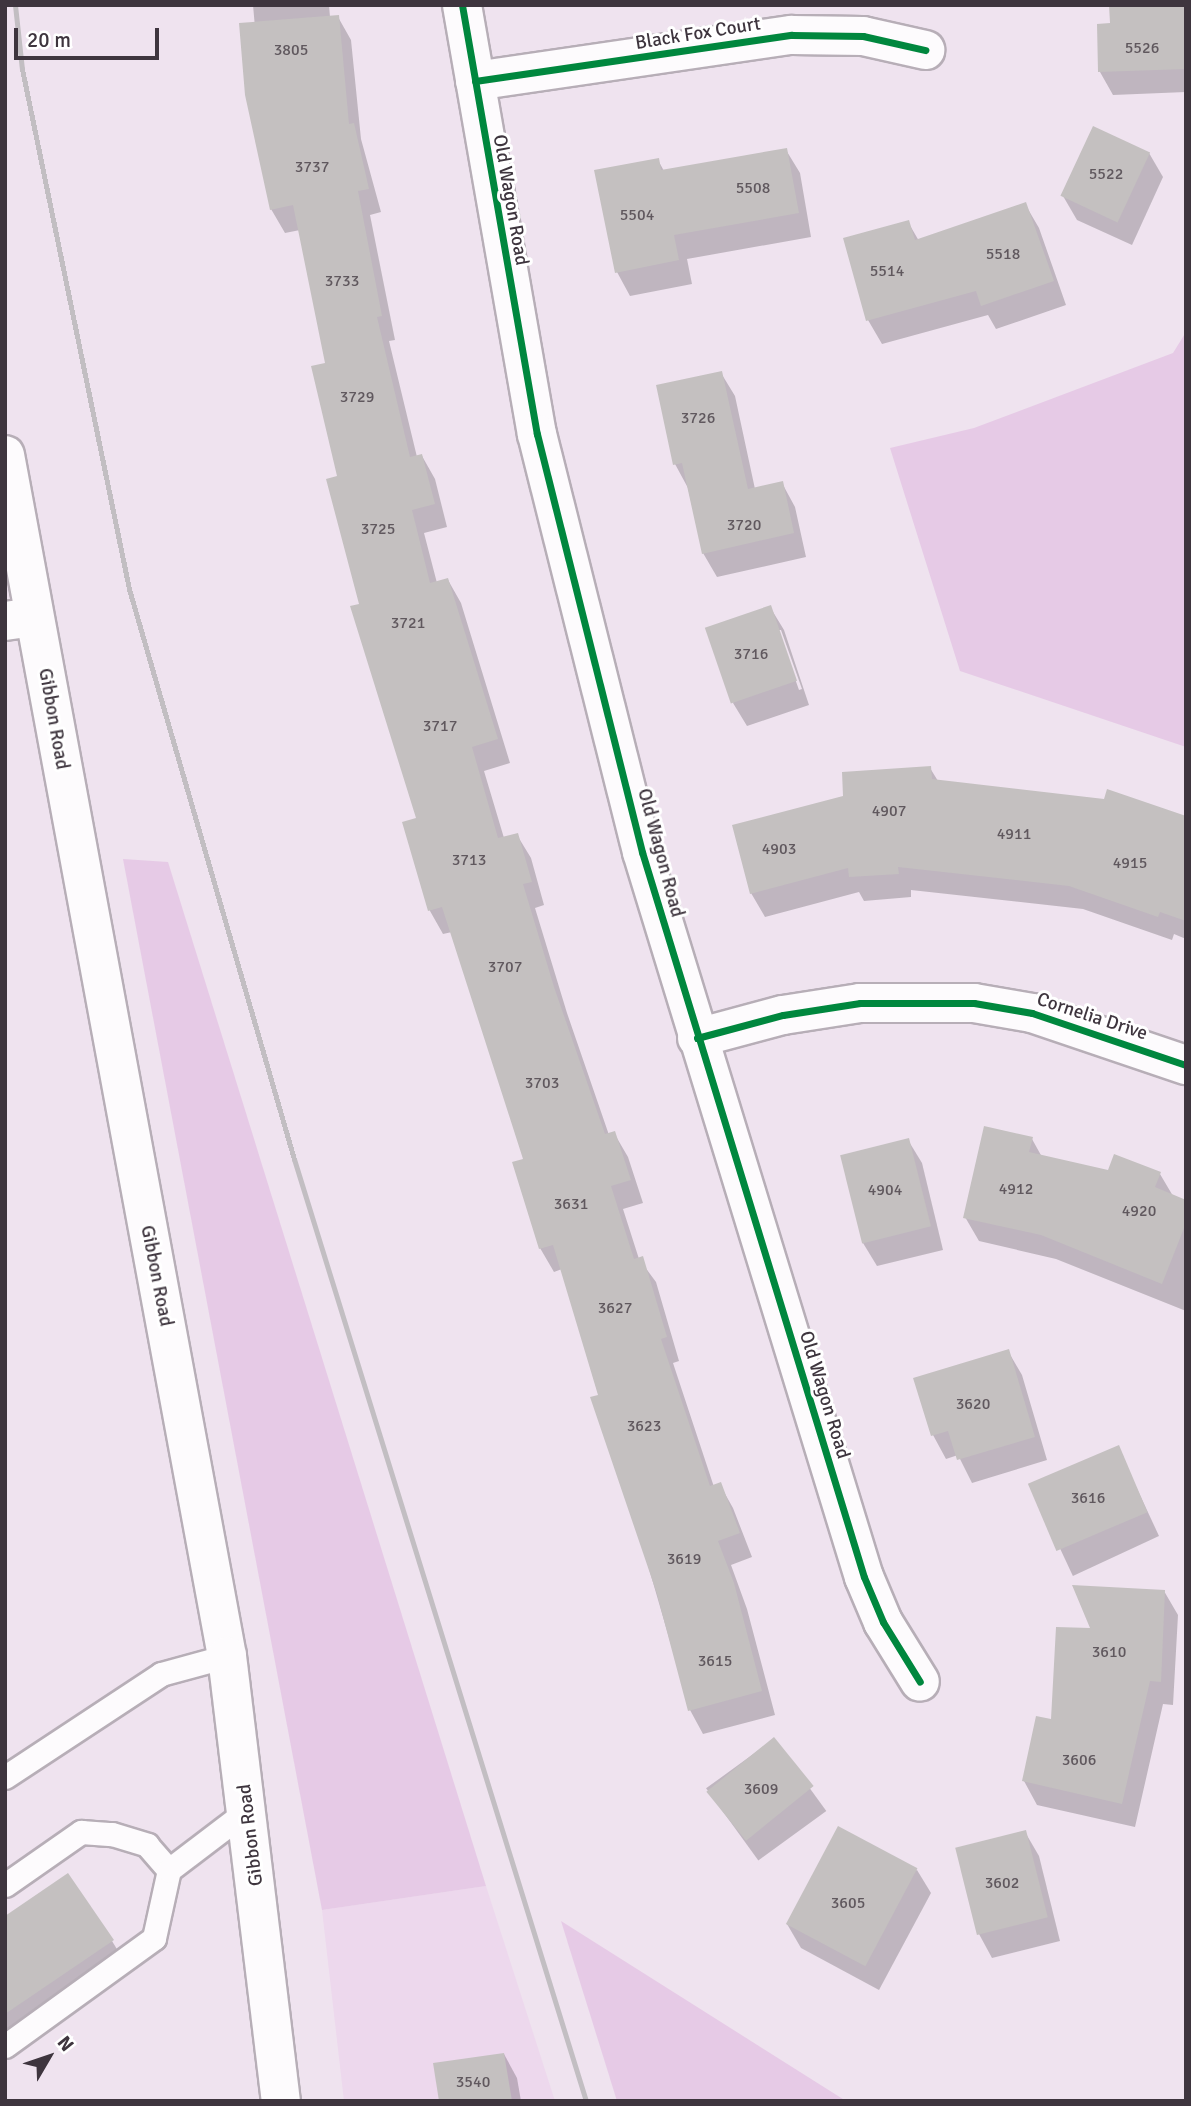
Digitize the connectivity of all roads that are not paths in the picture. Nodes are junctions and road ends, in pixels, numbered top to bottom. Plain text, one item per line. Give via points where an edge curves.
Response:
1 (462, 5) edge
2 (925, 50) dead end
3 (475, 81) junction
4 (5, 455) edge
5 (20, 619) edge
6 (696, 1038) junction
7 (1186, 1065) edge
8 (227, 1656) junction
9 (920, 1682) dead end
10 (5, 1777) edge
11 (248, 1810) junction
12 (169, 1870) junction
13 (5, 1885) edge
14 (5, 2046) edge
15 (281, 2101) edge

1 - 3 street, Old Wagon Road
2 - 3 street, Black Fox Court via 863,36 792,35
3 - 6 street, Old Wagon Road via 537,434 642,852
4 - 5 street, Gibbon Road
5 - 8 street, Gibbon Road
6 - 7 street, Cornelia Drive via 860,1003 974,1003 1072,1024
6 - 9 street, Old Wagon Road via 864,1577 883,1622
8 - 10 lane via 161,1674
8 - 11 street, Gibbon Road
11 - 12 lane
11 - 15 street, Gibbon Road
12 - 13 lane via 147,1844 112,1834 81,1832
12 - 14 lane via 154,1938

